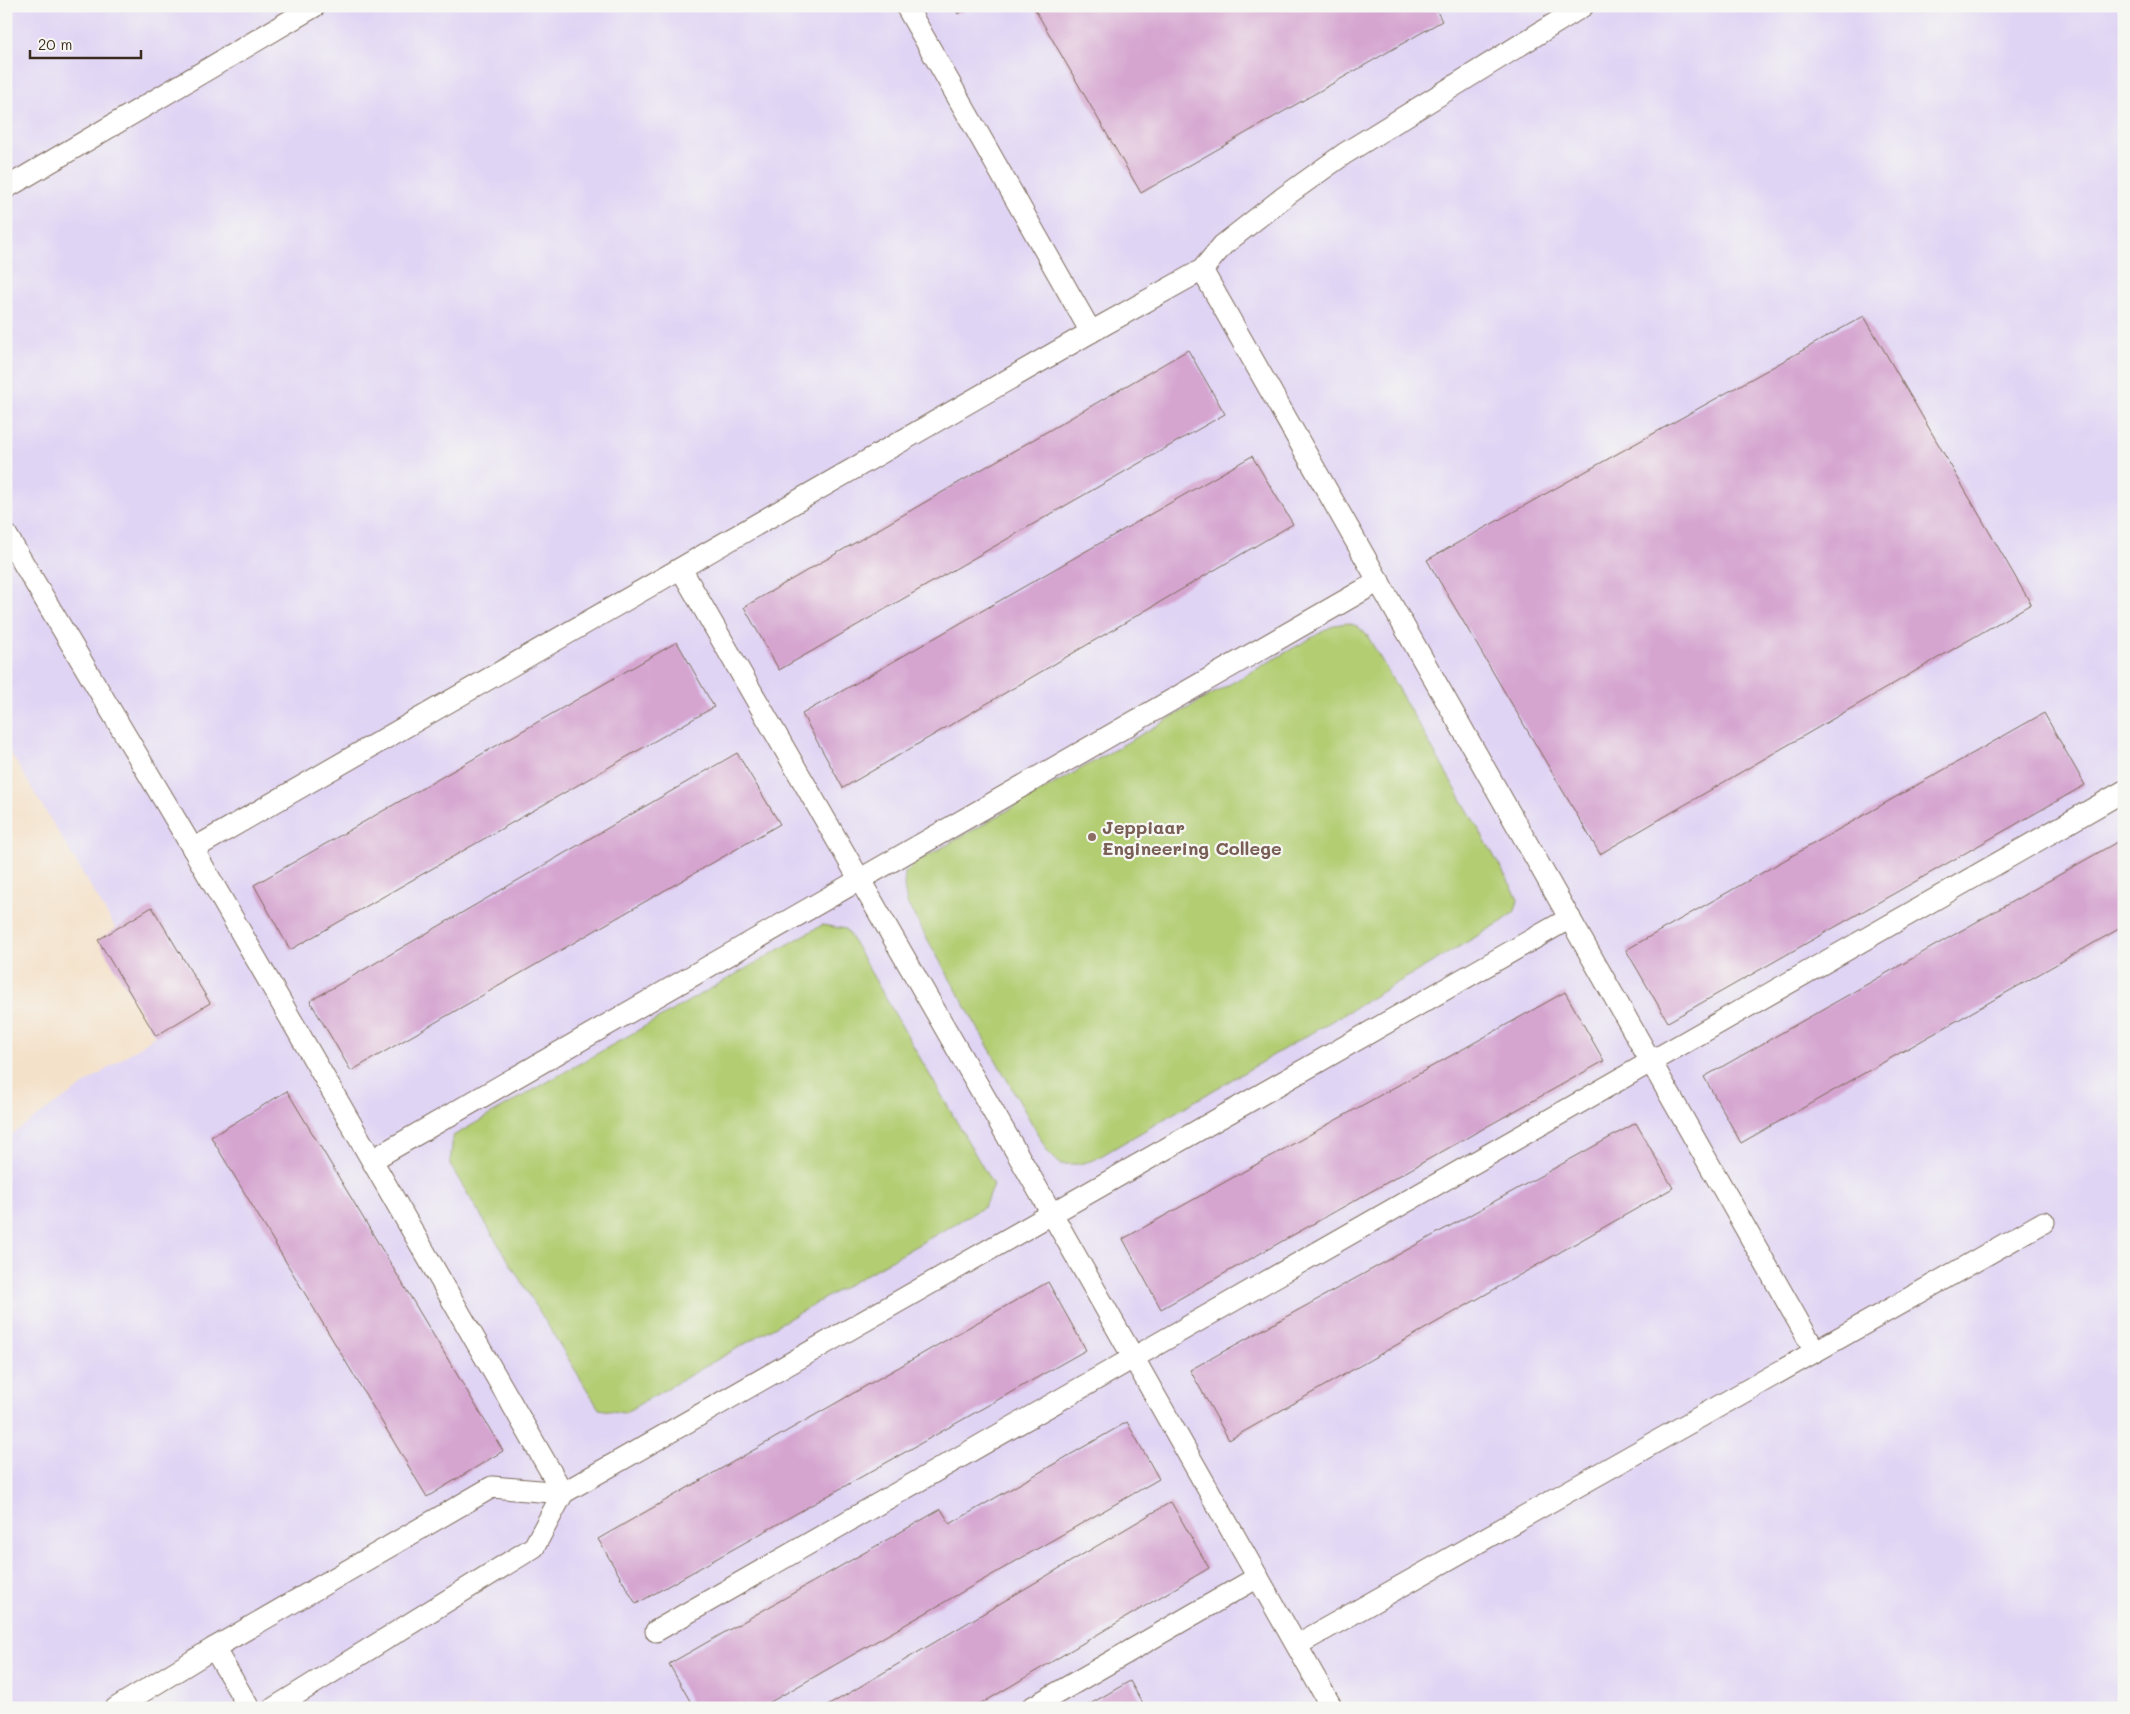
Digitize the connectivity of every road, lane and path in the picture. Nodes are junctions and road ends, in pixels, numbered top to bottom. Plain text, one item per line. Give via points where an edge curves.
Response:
1 (315, 6) edge
2 (906, 6) edge
3 (1583, 6) edge
4 (6, 188) edge
5 (1202, 270) junction
6 (1091, 332) junction
7 (6, 534) edge
8 (681, 569) junction
9 (1379, 581) junction
10 (2124, 791) edge
11 (193, 849) junction
12 (859, 880) junction
13 (1570, 918) junction
14 (1652, 1061) junction
15 (372, 1160) junction
16 (1052, 1214) junction
17 (2044, 1222) dead end
18 (1815, 1351) junction
19 (1133, 1357) junction
20 (563, 1493) junction
21 (1258, 1577) junction
22 (656, 1632) dead end
23 (1297, 1645) junction
24 (214, 1648) junction
25 (116, 1708) edge
26 (249, 1708) edge
27 (274, 1708) edge
28 (1031, 1708) edge
29 (1332, 1708) edge

1 - 4 lane
2 - 6 lane
3 - 5 lane via 1344,154 1223,246
5 - 6 lane
5 - 9 lane
6 - 8 lane
7 - 11 lane
8 - 11 lane
8 - 12 lane
9 - 12 lane
9 - 13 lane
10 - 14 lane
11 - 15 lane
12 - 15 lane
12 - 16 lane
13 - 14 lane
13 - 16 lane
14 - 18 lane
14 - 19 lane
15 - 20 lane
16 - 19 lane
16 - 20 lane
17 - 18 lane
18 - 23 lane
19 - 21 lane
19 - 22 lane
20 - 24 lane via 492,1487
20 - 27 lane via 534,1547
21 - 23 lane
21 - 28 lane
23 - 29 lane
24 - 25 lane
24 - 26 lane

